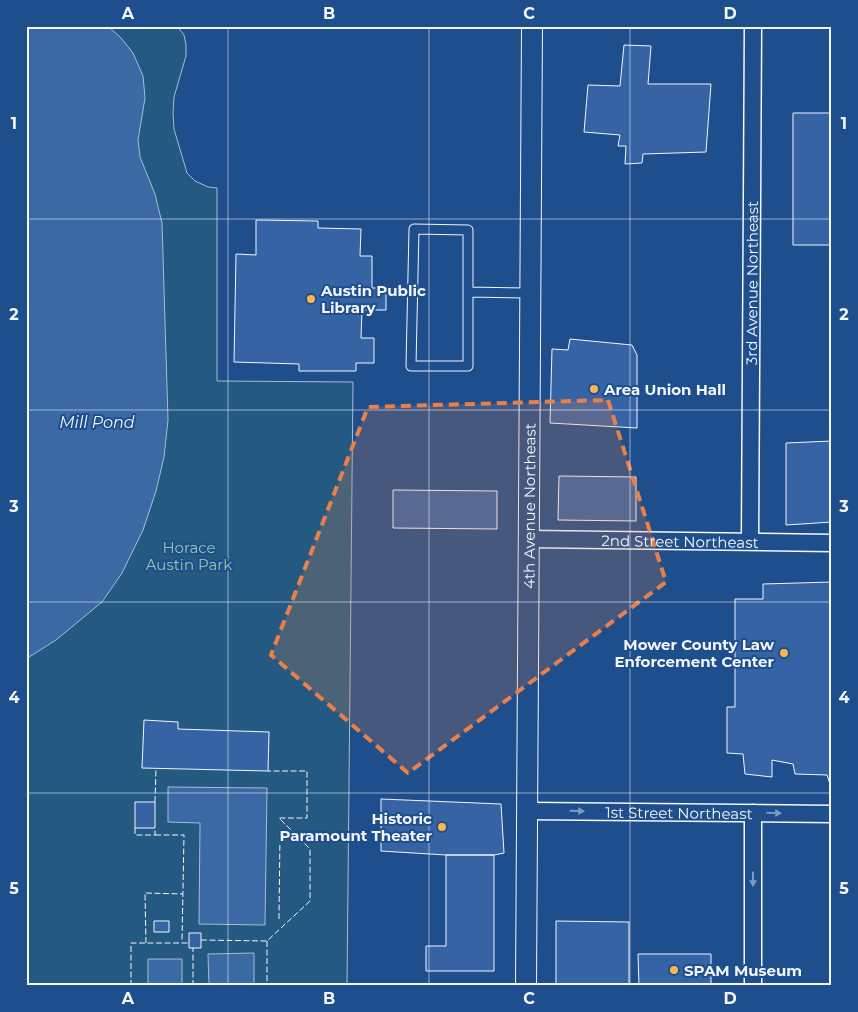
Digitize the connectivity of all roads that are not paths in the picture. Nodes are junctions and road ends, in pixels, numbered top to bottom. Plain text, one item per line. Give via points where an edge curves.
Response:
1 (532, 26) edge
2 (753, 26) edge
3 (468, 292) junction
4 (530, 293) junction
5 (529, 539) junction
6 (750, 541) junction
7 (832, 543) edge
8 (528, 811) junction
9 (753, 813) junction
10 (832, 814) edge
11 (526, 986) edge
12 (753, 986) edge

1 - 4 street, 4th Avenue Northeast
2 - 6 street, 3rd Avenue Northeast
3 - 3 lane via 468,230 414,229 411,366 468,366
3 - 4 lane
4 - 5 street, 4th Avenue Northeast
5 - 6 street, 2nd Street Northeast
5 - 8 street, 4th Avenue Northeast
6 - 7 street, 2nd Street Northeast
8 -> 9 street, 1st Street Northeast
8 - 11 street, 4th Avenue Northeast
9 -> 10 street, 1st Street Northeast
9 -> 12 street

